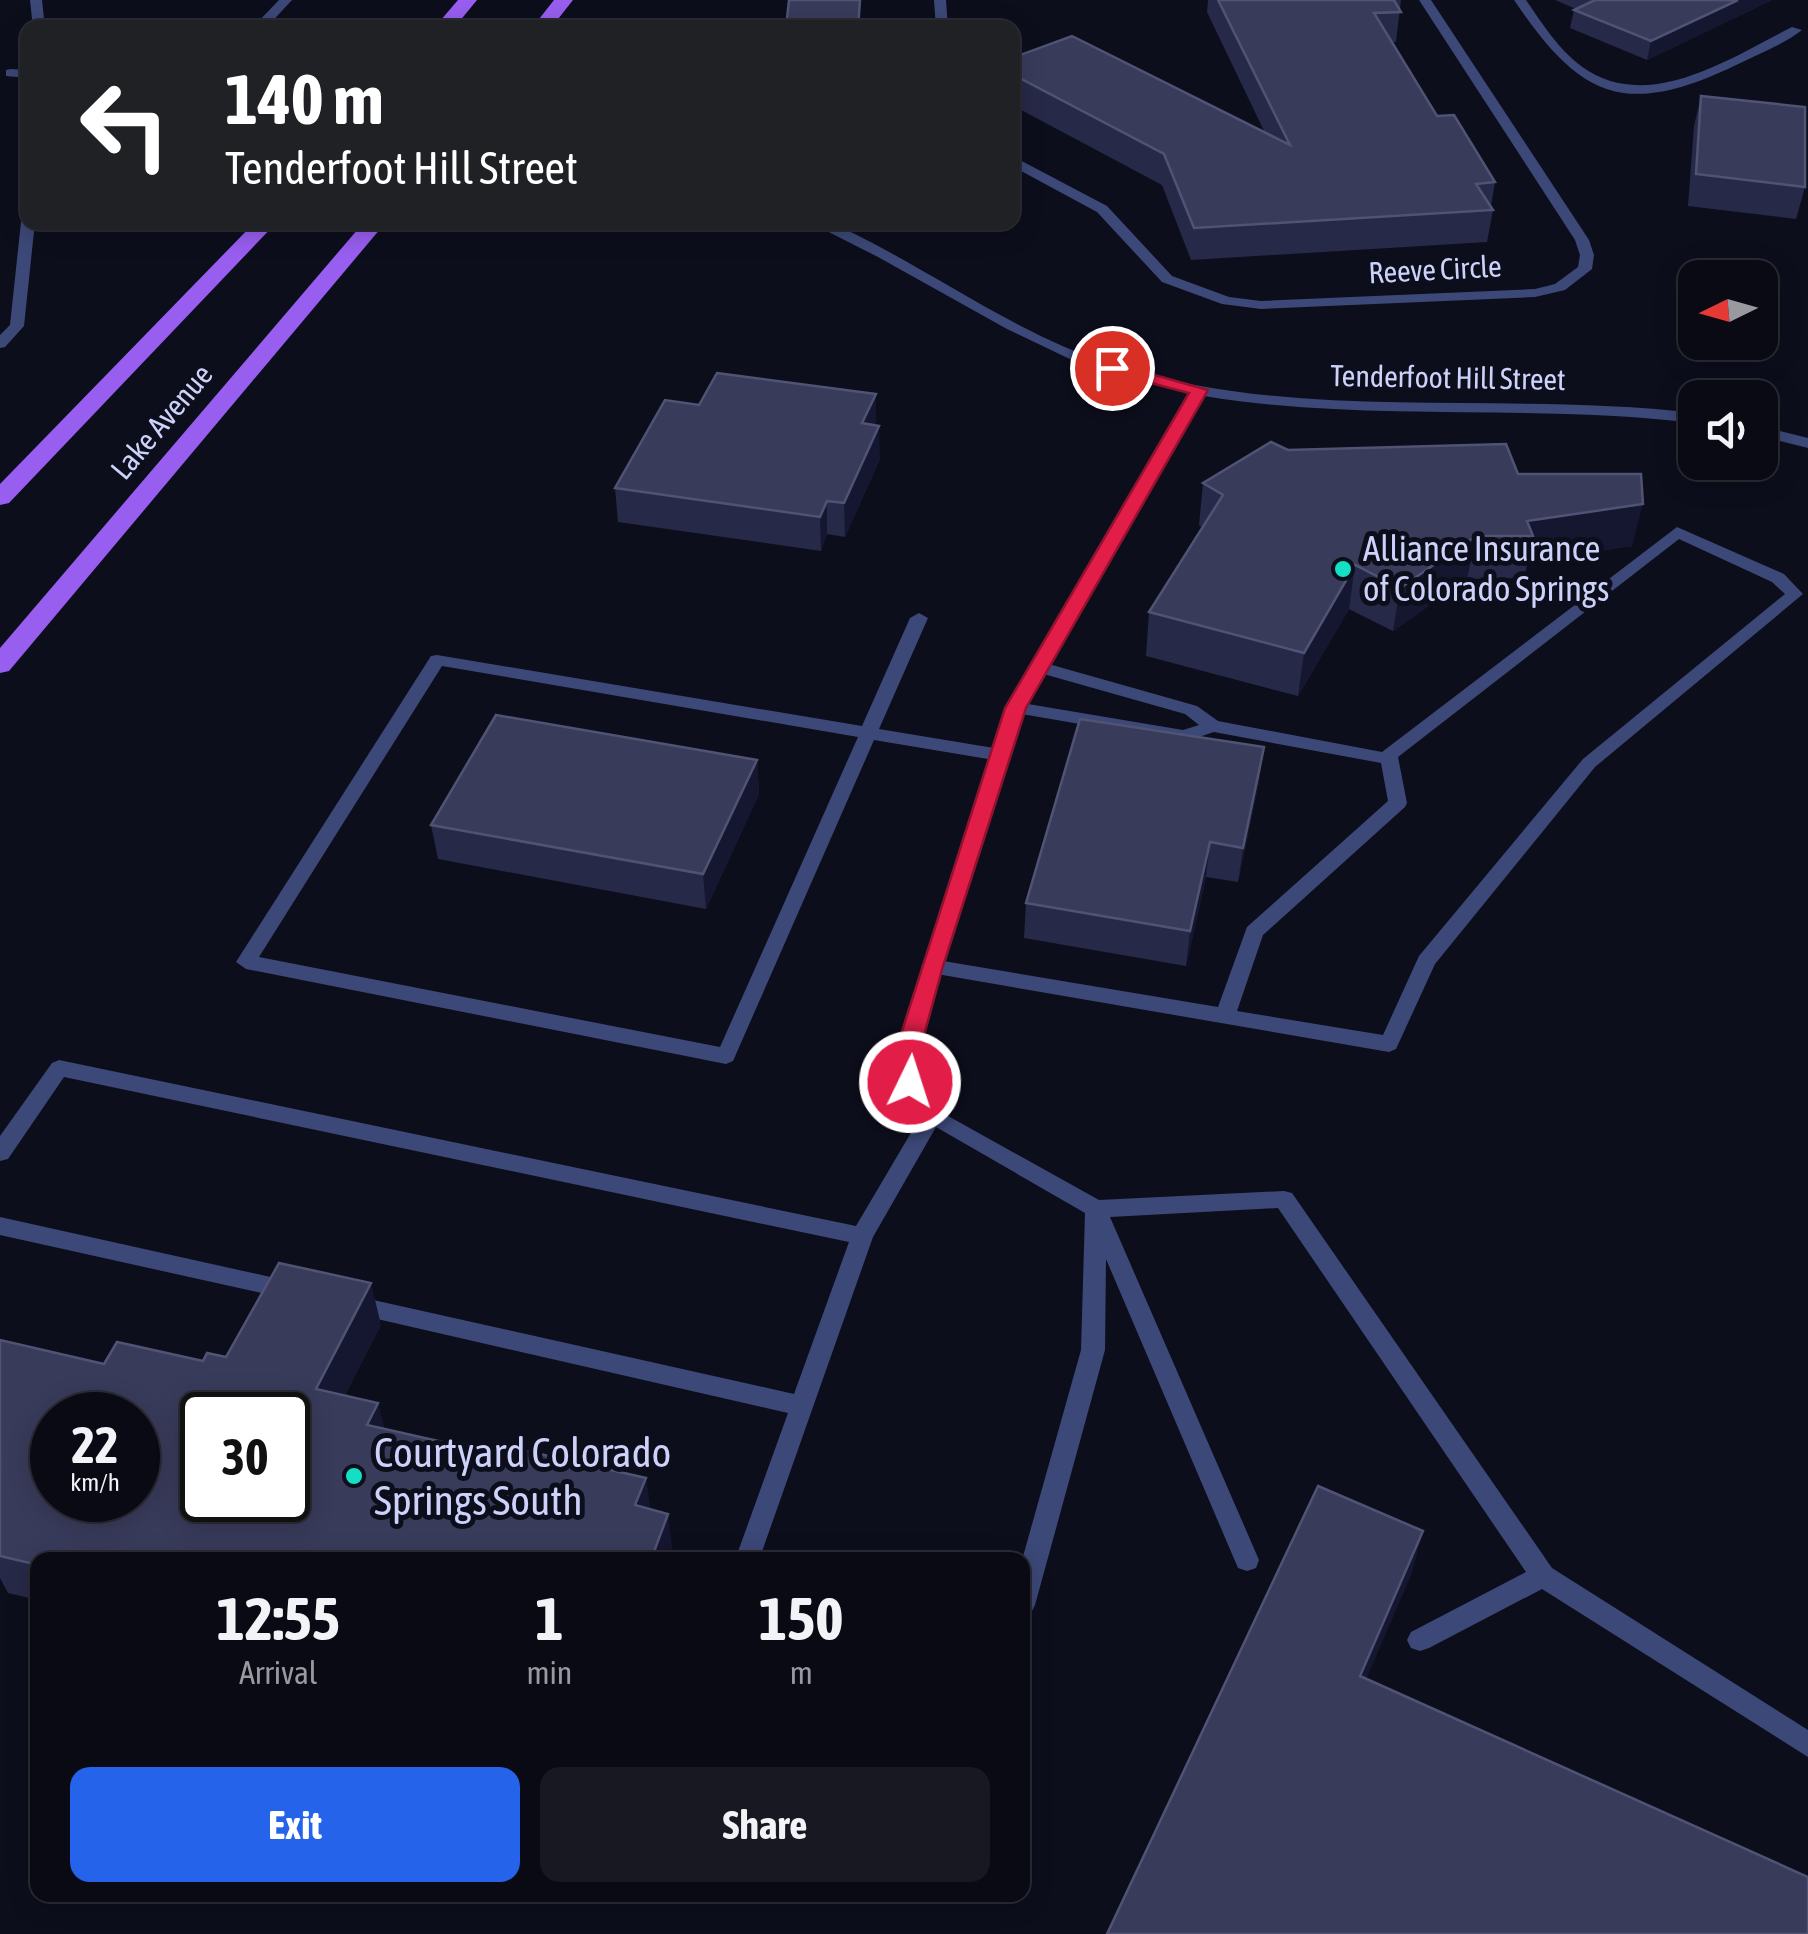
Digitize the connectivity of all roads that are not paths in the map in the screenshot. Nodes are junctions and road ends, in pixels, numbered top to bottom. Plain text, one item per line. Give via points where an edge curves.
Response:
1 (286, 0) edge
2 (468, 0) edge
3 (564, 0) edge
4 (1425, 0) edge
5 (1520, 0) edge
6 (1808, 13) edge
7 (266, 20) edge
8 (450, 20) edge
9 (548, 20) edge
10 (1802, 33) edge
11 (11, 74) dead end
12 (20, 74) edge
13 (1020, 164) edge
14 (27, 230) edge
15 (259, 230) edge
16 (369, 230) edge
17 (834, 230) edge
18 (18, 326) junction
19 (0, 328) edge
20 (0, 344) edge
21 (1199, 390) junction
22 (1678, 416) edge
23 (1778, 435) edge
24 (1808, 443) edge
25 (0, 498) edge
26 (920, 618) dead end
27 (0, 666) edge
28 (1039, 667) junction
29 (1016, 708) junction
30 (1214, 726) junction
31 (865, 733) junction
32 (1000, 756) junction
33 (1390, 759) junction
34 (932, 966) junction
35 (1225, 1016) junction
36 (932, 1115) junction
37 (0, 1153) edge
38 (1096, 1209) junction
39 (0, 1226) edge
40 (862, 1236) junction
41 (802, 1406) junction
42 (750, 1552) edge
43 (1247, 1560) dead end
44 (1543, 1576) junction
45 (1030, 1577) edge
46 (1420, 1640) dead end
47 (1808, 1745) edge

1 - 7 street
2 - 8 main road
3 - 9 main road
4 - 13 street, Reeve Circle via 1582,240 1585,269 1560,287 1261,306 1226,301 1167,279 1102,209
5 - 10 street via 1550,44 1581,73 1632,89 1684,82
6 - 10 street
11 - 12 street
14 - 18 street
15 - 25 main road, Lake Avenue
16 - 27 main road, Lake Avenue
17 - 21 street, Tenderfoot Hill Street via 1082,359
18 - 19 street
18 - 20 street
21 - 22 street, Tenderfoot Hill Street via 1292,402
21 - 28 street
23 - 24 street
26 - 31 street
28 - 29 street
28 - 30 street via 1192,710
29 - 30 street via 1184,736
29 - 32 street
30 - 33 street
31 - 31 street via 726,1056 246,962 437,660
31 - 32 street
32 - 34 street
33 - 35 street via 1398,803 1254,932
33 - 35 street via 1677,532 1778,578 1795,594 1588,763 1426,960 1390,1044
34 - 35 street
34 - 36 street via 908,1050 910,1082
36 - 38 street
36 - 40 street
37 - 40 street via 59,1068
38 - 43 street
38 - 44 street via 1284,1199
38 - 45 street via 1093,1350
39 - 41 street
40 - 41 street
41 - 42 street
44 - 46 street
44 - 47 street

